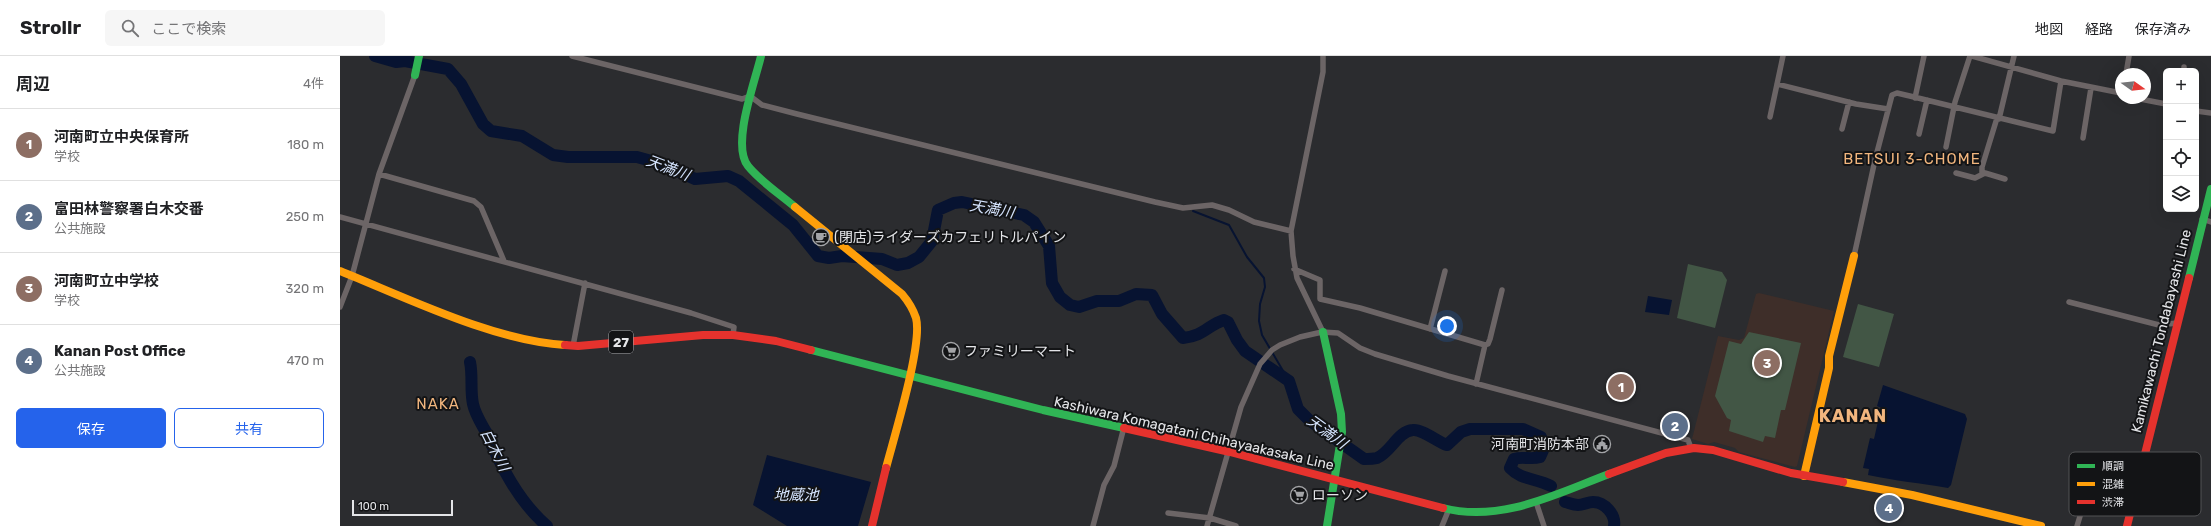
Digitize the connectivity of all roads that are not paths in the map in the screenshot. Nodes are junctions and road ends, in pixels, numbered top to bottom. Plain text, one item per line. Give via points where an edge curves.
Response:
1 (419, 56) edge
2 (572, 56) edge
3 (761, 56) edge
4 (1323, 56) edge
5 (1783, 56) edge
6 (1924, 56) edge
7 (1971, 56) edge
8 (2014, 56) edge
9 (2128, 56) edge
10 (2010, 67) junction
11 (2127, 68) edge
12 (415, 75) joint
13 (2061, 81) junction
14 (1777, 84) junction
15 (2090, 88) junction
16 (2115, 91) edge
17 (750, 96) junction
18 (1915, 98) junction
19 (1927, 100) junction
20 (2151, 101) edge
21 (1849, 102) junction
22 (2163, 103) edge
23 (1955, 108) junction
24 (1888, 109) junction
25 (2199, 111) edge
26 (2211, 113) edge
27 (1770, 117) dead end
28 (1998, 119) junction
29 (1842, 129) dead end
30 (1919, 134) dead end
31 (2084, 138) dead end
32 (1946, 147) dead end
33 (379, 174) junction
34 (1956, 174) dead end
35 (1982, 174) junction
36 (2005, 179) dead end
37 (2211, 189) edge
38 (340, 217) edge
39 (2202, 219) junction
40 (2211, 222) edge
41 (365, 223) junction
42 (1291, 231) junction
43 (1854, 256) joint
44 (504, 261) junction
45 (1294, 269) junction
46 (340, 271) edge
47 (1445, 272) dead end
48 (352, 276) junction
49 (585, 283) junction
50 (1502, 290) dead end
51 (2069, 302) dead end
52 (340, 307) edge
53 (2177, 323) junction
54 (1430, 329) junction
55 (1323, 332) junction
56 (733, 335) junction
57 (1485, 345) junction
58 (573, 346) junction
59 (910, 376) junction
60 (1476, 384) junction
61 (1124, 427) junction
62 (1691, 448) junction
63 (1230, 452) junction
64 (2145, 452) edge
65 (1804, 476) junction
66 (1334, 480) junction
67 (1536, 502) junction
68 (1449, 509) junction
69 (1168, 513) dead end
70 (2080, 516) edge
71 (2129, 516) edge
72 (1210, 518) junction
73 (872, 526) edge
74 (1093, 526) edge
75 (1207, 526) edge
76 (1236, 526) edge
77 (1327, 526) edge
78 (1442, 526) edge
79 (1544, 526) edge
80 (2041, 526) edge
81 (2077, 526) edge
82 (2127, 526) edge

1 - 12 main road
2 - 17 street via 742,99
3 - 17 main road
4 - 42 street via 1323,72
5 - 14 street
6 - 18 street
7 - 10 street
7 - 23 street
8 - 10 street
9 - 11 street
10 - 13 street
10 - 28 street
12 - 33 street
13 - 15 street
13 - 28 street via 2053,131
14 - 21 street
14 - 27 street
15 - 16 street
15 - 31 street
17 - 42 street via 762,105 1155,202 1183,208 1212,205 1254,222
17 - 59 main road via 740,137 742,152 748,166 781,197 869,266 910,303 918,334
18 - 19 street
18 - 24 street via 1897,93 1892,95
19 - 23 street
19 - 30 street
20 - 22 street
21 - 24 street
21 - 29 street
23 - 28 street
23 - 32 street
24 - 43 street
25 - 26 street
28 - 35 street
33 - 41 street
33 - 44 street via 474,201 481,206
34 - 35 street via 1975,178
35 - 36 street
37 - 39 main road, Kamikawachi Tondabayashi Line
38 - 41 street
39 - 40 street
39 - 53 main road, Kamikawachi Tondabayashi Line
41 - 44 street
41 - 48 street
42 - 45 street
43 - 65 main road via 1829,356 1829,368
44 - 49 street
45 - 54 street via 1320,280 1320,299
45 - 55 street
46 - 48 main road, Kashiwara Komagatani Chihayaakasaka Line / 27
47 - 54 street
48 - 52 street
48 - 58 main road, Kashiwara Komagatani Chihayaakasaka Line / 27 via 501,333 544,344
49 - 56 street via 734,327
49 - 58 street
50 - 57 street via 1490,339
51 - 53 street via 2159,325
53 - 64 main road, Kamikawachi Tondabayashi Line
54 - 57 street
55 - 60 street via 1338,333 1360,348 1375,354
55 - 63 street via 1292,340 1266,356 1241,407
55 - 66 main road via 1342,422 1342,443
56 - 58 main road, Kashiwara Komagatani Chihayaakasaka Line / 27 via 703,335
56 - 59 main road, Kashiwara Komagatani Chihayaakasaka Line / 27 via 776,341
57 - 60 street
59 - 61 main road, Kashiwara Komagatani Chihayaakasaka Line / 27 via 1043,410
59 - 73 main road
60 - 62 street via 1688,440
61 - 63 main road, Kashiwara Komagatani Chihayaakasaka Line / 27
61 - 74 street via 1114,466 1104,485
62 - 65 main road, Kashiwara Komagatani Chihayaakasaka Line / 27 via 1713,450
62 - 67 main road, Kashiwara Komagatani Chihayaakasaka Line / 27 via 1650,458
63 - 66 main road, Kashiwara Komagatani Chihayaakasaka Line / 27
63 - 72 street
65 - 80 main road, Kashiwara Komagatani Chihayaakasaka Line / 27 via 1912,495
66 - 68 main road, Kashiwara Komagatani Chihayaakasaka Line / 27
66 - 77 main road
67 - 68 main road, Kashiwara Komagatani Chihayaakasaka Line / 27 via 1508,511 1491,513
67 - 79 street
68 - 78 street
69 - 72 street
70 - 81 street
71 - 82 main road, Kamikawachi Tondabayashi Line
72 - 75 street
72 - 76 street

